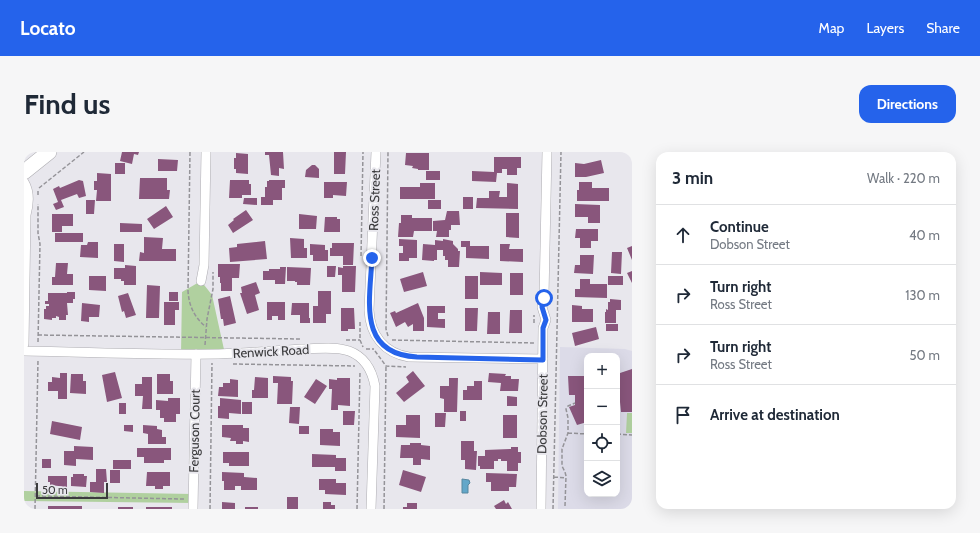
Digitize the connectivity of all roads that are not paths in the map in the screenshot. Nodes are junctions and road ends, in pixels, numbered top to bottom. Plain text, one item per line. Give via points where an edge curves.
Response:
1 (49, 152) edge
2 (206, 152) edge
3 (376, 152) edge
4 (547, 152) edge
5 (24, 172) edge
6 (24, 182) edge
7 (25, 214) edge
8 (200, 281) dead end
9 (24, 344) edge
10 (24, 351) edge
11 (196, 354) junction
12 (543, 360) junction
13 (193, 509) edge
14 (371, 509) edge
15 (541, 509) edge

1 - 5 main road
2 - 8 street via 204,265
3 - 12 street, Ross Street via 369,310 373,330 379,340 395,353 409,357
4 - 12 street, Dobson Street via 542,307 546,320 543,328
6 - 7 street via 28,198
7 - 9 street
10 - 11 street, Renwick Road
11 - 13 street, Ferguson Court
11 - 14 street, Renwick Road via 343,349 360,357 368,366 375,386
12 - 15 street, Dobson Street

